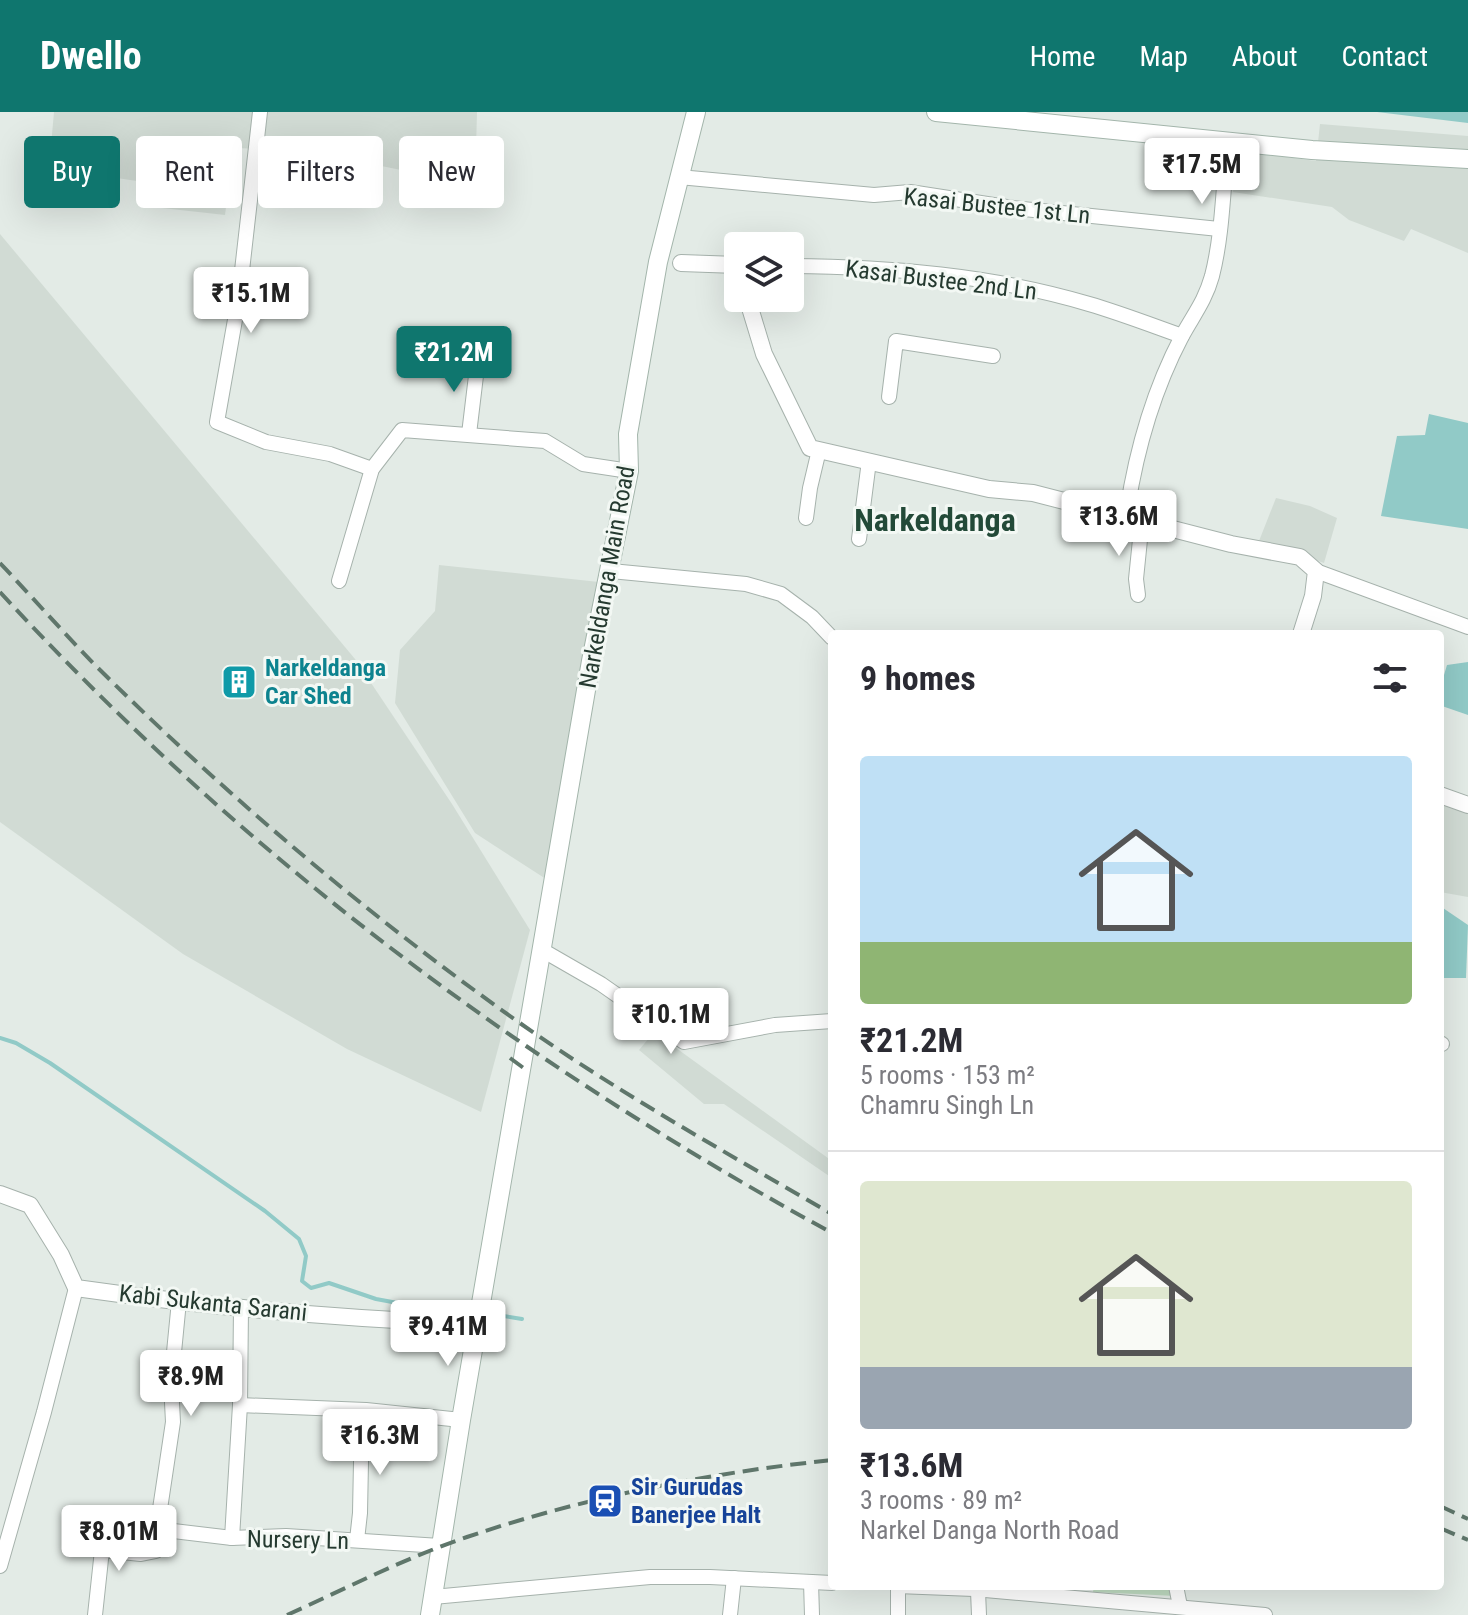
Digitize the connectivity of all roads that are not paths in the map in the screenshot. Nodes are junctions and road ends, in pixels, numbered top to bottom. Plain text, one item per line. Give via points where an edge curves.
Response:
1 (260, 112) edge
2 (696, 112) edge
3 (936, 112) edge
4 (1228, 141) junction
5 (1468, 159) edge
6 (679, 177) junction
7 (1219, 229) junction
8 (681, 263) dead end
9 (724, 265) edge
10 (804, 266) edge
11 (751, 312) edge
12 (1182, 336) junction
13 (993, 356) dead end
14 (478, 359) dead end
15 (889, 397) dead end
16 (469, 434) junction
17 (819, 450) junction
18 (869, 461) junction
19 (372, 469) junction
20 (629, 471) junction
21 (806, 518) dead end
22 (1134, 519) junction
23 (859, 539) dead end
24 (611, 571) junction
25 (1316, 571) junction
26 (339, 581) dead end
27 (1138, 595) dead end
28 (1468, 627) edge
29 (1302, 630) edge
30 (828, 634) edge
31 (1444, 796) edge
32 (1468, 805) edge
33 (542, 950) junction
34 (828, 1021) edge
35 (0, 1194) edge
36 (76, 1288) junction
37 (179, 1301) junction
38 (241, 1307) junction
39 (477, 1324) junction
40 (240, 1405) junction
41 (362, 1411) junction
42 (461, 1420) junction
43 (157, 1529) junction
44 (232, 1538) junction
45 (357, 1540) junction
46 (440, 1546) junction
47 (0, 1566) edge
48 (734, 1578) junction
49 (811, 1582) junction
50 (828, 1583) edge
51 (897, 1590) edge
52 (962, 1590) edge
53 (1177, 1590) edge
54 (978, 1591) junction
55 (1083, 1592) edge
56 (432, 1606) edge
57 (1180, 1606) junction
58 (95, 1615) edge
59 (730, 1615) edge
60 (812, 1615) edge
61 (898, 1615) edge
62 (979, 1615) edge
63 (1265, 1615) edge

1 - 19 street via 239,297 217,422 266,442 330,454
2 - 6 main road, Narkeldanga Main Road
3 - 4 main road
4 - 5 main road
4 - 7 street
6 - 7 street, Kasai Bustee 1st Ln via 874,195 910,192
6 - 20 main road, Narkeldanga Main Road via 658,262 628,434
7 - 12 street via 1200,310
8 - 9 street
10 - 12 street, Kasai Bustee 2nd Ln via 877,267 1004,284 1088,303
11 - 17 street via 764,354 810,448
12 - 22 street via 1133,467
13 - 15 street via 896,341
14 - 16 street
16 - 19 street via 402,430
16 - 20 street via 545,441 583,464
17 - 18 street
17 - 21 street
18 - 22 street
18 - 23 street
19 - 26 street
20 - 24 main road, Narkeldanga Main Road
22 - 25 street via 1300,557
22 - 27 street
24 - 30 street via 773,591
24 - 33 main road, Narkeldanga Main Road
25 - 28 street
25 - 29 street
31 - 32 street
33 - 34 street via 684,1042
33 - 39 main road, Narkeldanga Main Road
35 - 36 street via 30,1205
36 - 37 street, Kabi Sukanta Sarani
36 - 47 street
37 - 38 street, Kabi Sukanta Sarani
37 - 43 street via 173,1422
38 - 39 street, Kabi Sukanta Sarani
38 - 40 street
39 - 42 main road
40 - 41 street
40 - 44 street
41 - 42 street
41 - 45 street
42 - 46 main road
43 - 44 street, Nursery Ln
43 - 58 street via 156,1551 102,1550
44 - 45 street, Nursery Ln
45 - 46 street, Nursery Ln
46 - 56 main road
48 - 49 street
48 - 56 street via 650,1577
48 - 59 street
49 - 50 street
49 - 60 street
51 - 61 street
52 - 54 street
53 - 57 street
54 - 55 street
54 - 62 street
55 - 57 street
57 - 63 street

